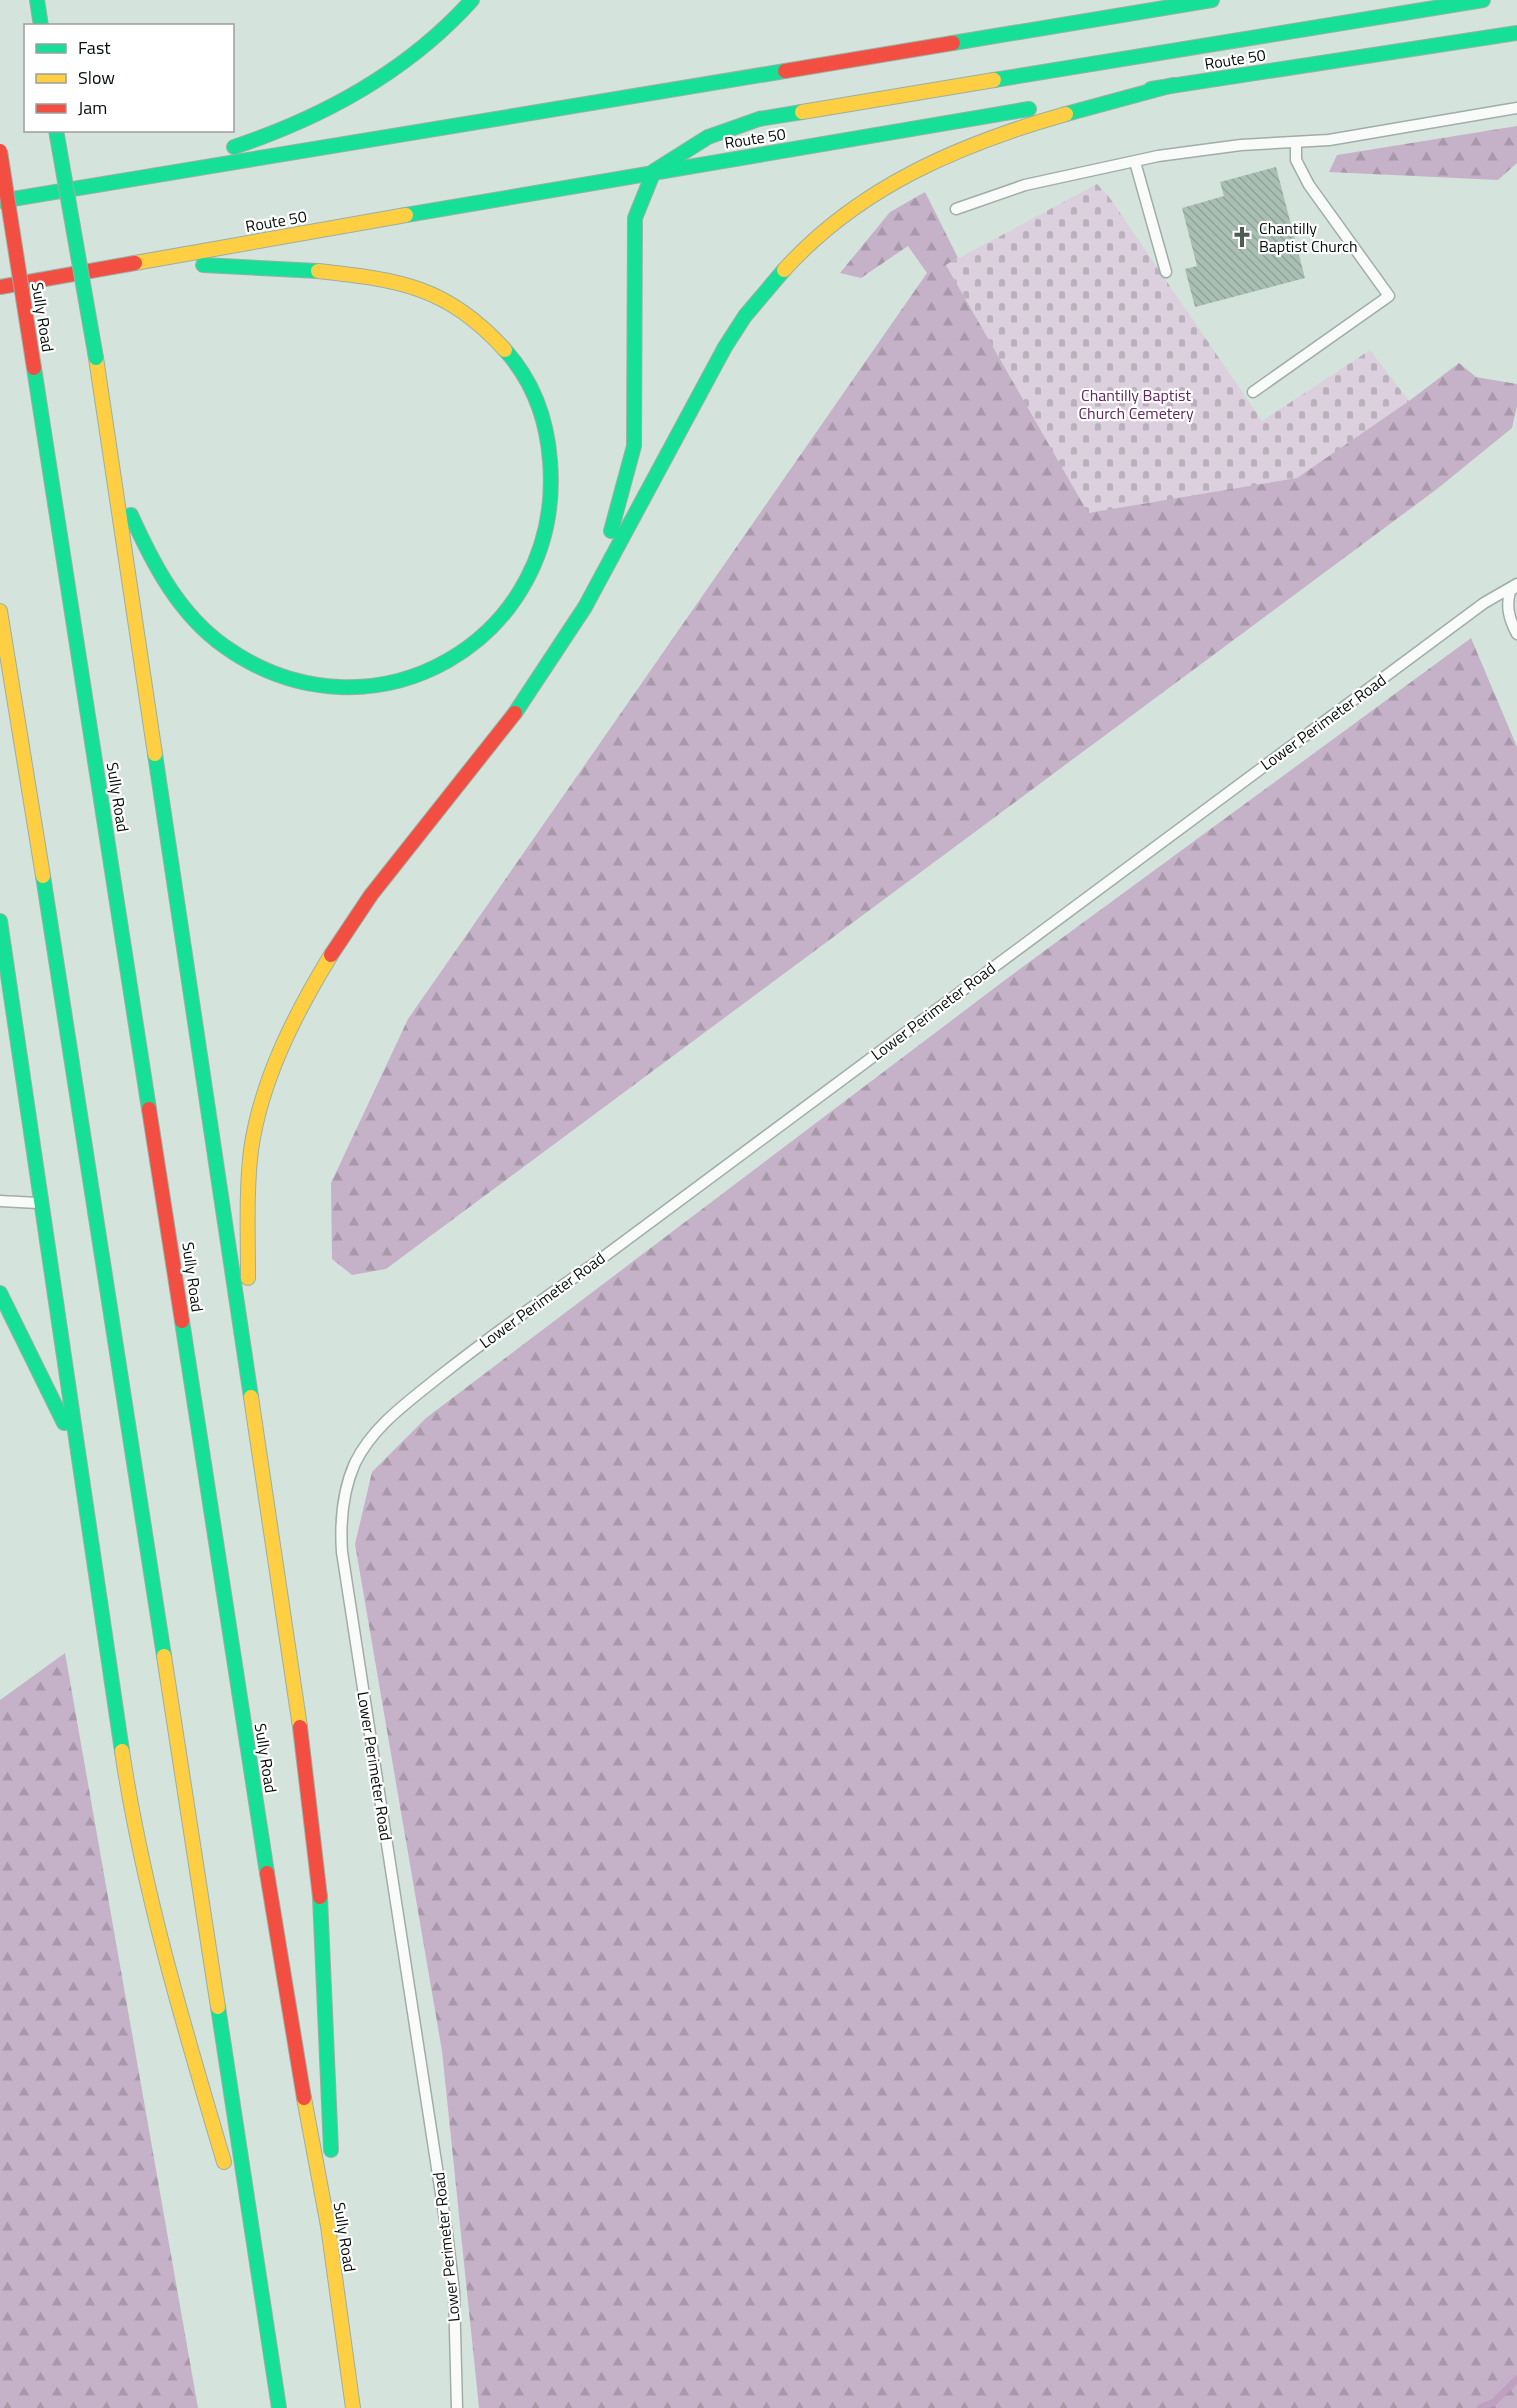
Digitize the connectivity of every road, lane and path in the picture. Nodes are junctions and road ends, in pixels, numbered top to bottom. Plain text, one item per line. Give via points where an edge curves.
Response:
1 (39, 0) edge
2 (472, 0) edge
3 (1212, 0) edge
4 (1483, 0) edge
5 (41, 24) edge
6 (1517, 33) edge
7 (1173, 85) junction
8 (1517, 108) edge
9 (56, 132) edge
10 (1296, 144) junction
11 (0, 152) edge
12 (1135, 162) junction
13 (654, 171) junction
14 (100, 185) junction
15 (0, 201) edge
16 (956, 209) dead end
17 (121, 265) junction
18 (1166, 272) dead end
19 (0, 287) edge
20 (1253, 392) dead end
21 (115, 479) junction
22 (1515, 586) edge
23 (0, 611) edge
24 (578, 620) junction
25 (1517, 634) edge
26 (0, 921) edge
27 (0, 1202) edge
28 (41, 1203) junction
29 (0, 1293) edge
30 (245, 1367) junction
31 (78, 1452) junction
32 (264, 2308) junction
33 (344, 2346) junction
34 (279, 2408) edge
35 (353, 2408) edge
36 (457, 2408) edge

1 - 5 highway
2 - 14 highway via 432,42 358,92 265,138
3 - 14 highway
4 - 13 highway via 759,118 708,137
6 - 7 highway, Route 50
7 - 13 highway, Route 50
7 - 24 highway via 1023,127 940,157 866,200 789,262 743,316 709,372
8 - 10 lane
9 - 21 highway, bridge
10 - 12 lane via 1220,147
10 - 20 lane via 1296,160 1309,185 1389,296
11 - 33 highway, Sully Road, bridge via 288,2009 328,2226
12 - 16 lane via 1025,185
12 - 18 lane
13 - 17 highway, Route 50
13 - 24 highway via 635,218 634,446 615,520
14 - 15 highway
17 - 19 highway, Route 50
17 - 21 highway via 297,268 397,281 443,299 489,331 525,377 543,417 552,483 541,553 531,576 503,617 466,650 444,663 393,683 364,687 279,675 224,646 179,600 146,549
21 - 30 highway
22 - 25 lane, Lower Perimeter Road via 1507,603
22 - 36 lane, Lower Perimeter Road via 1484,603 469,1353 378,1429 356,1462 344,1496 342,1552 447,2233 454,2291
23 - 32 highway via 74,1064
24 - 30 highway via 538,682 361,906 332,948 286,1038 253,1135
26 - 28 highway
27 - 28 lane
28 - 31 highway
29 - 31 highway
30 - 33 highway via 308,1771 320,1893
31 - 32 highway via 127,1789 145,1879 174,1995
32 - 34 highway
33 - 35 highway, Sully Road

